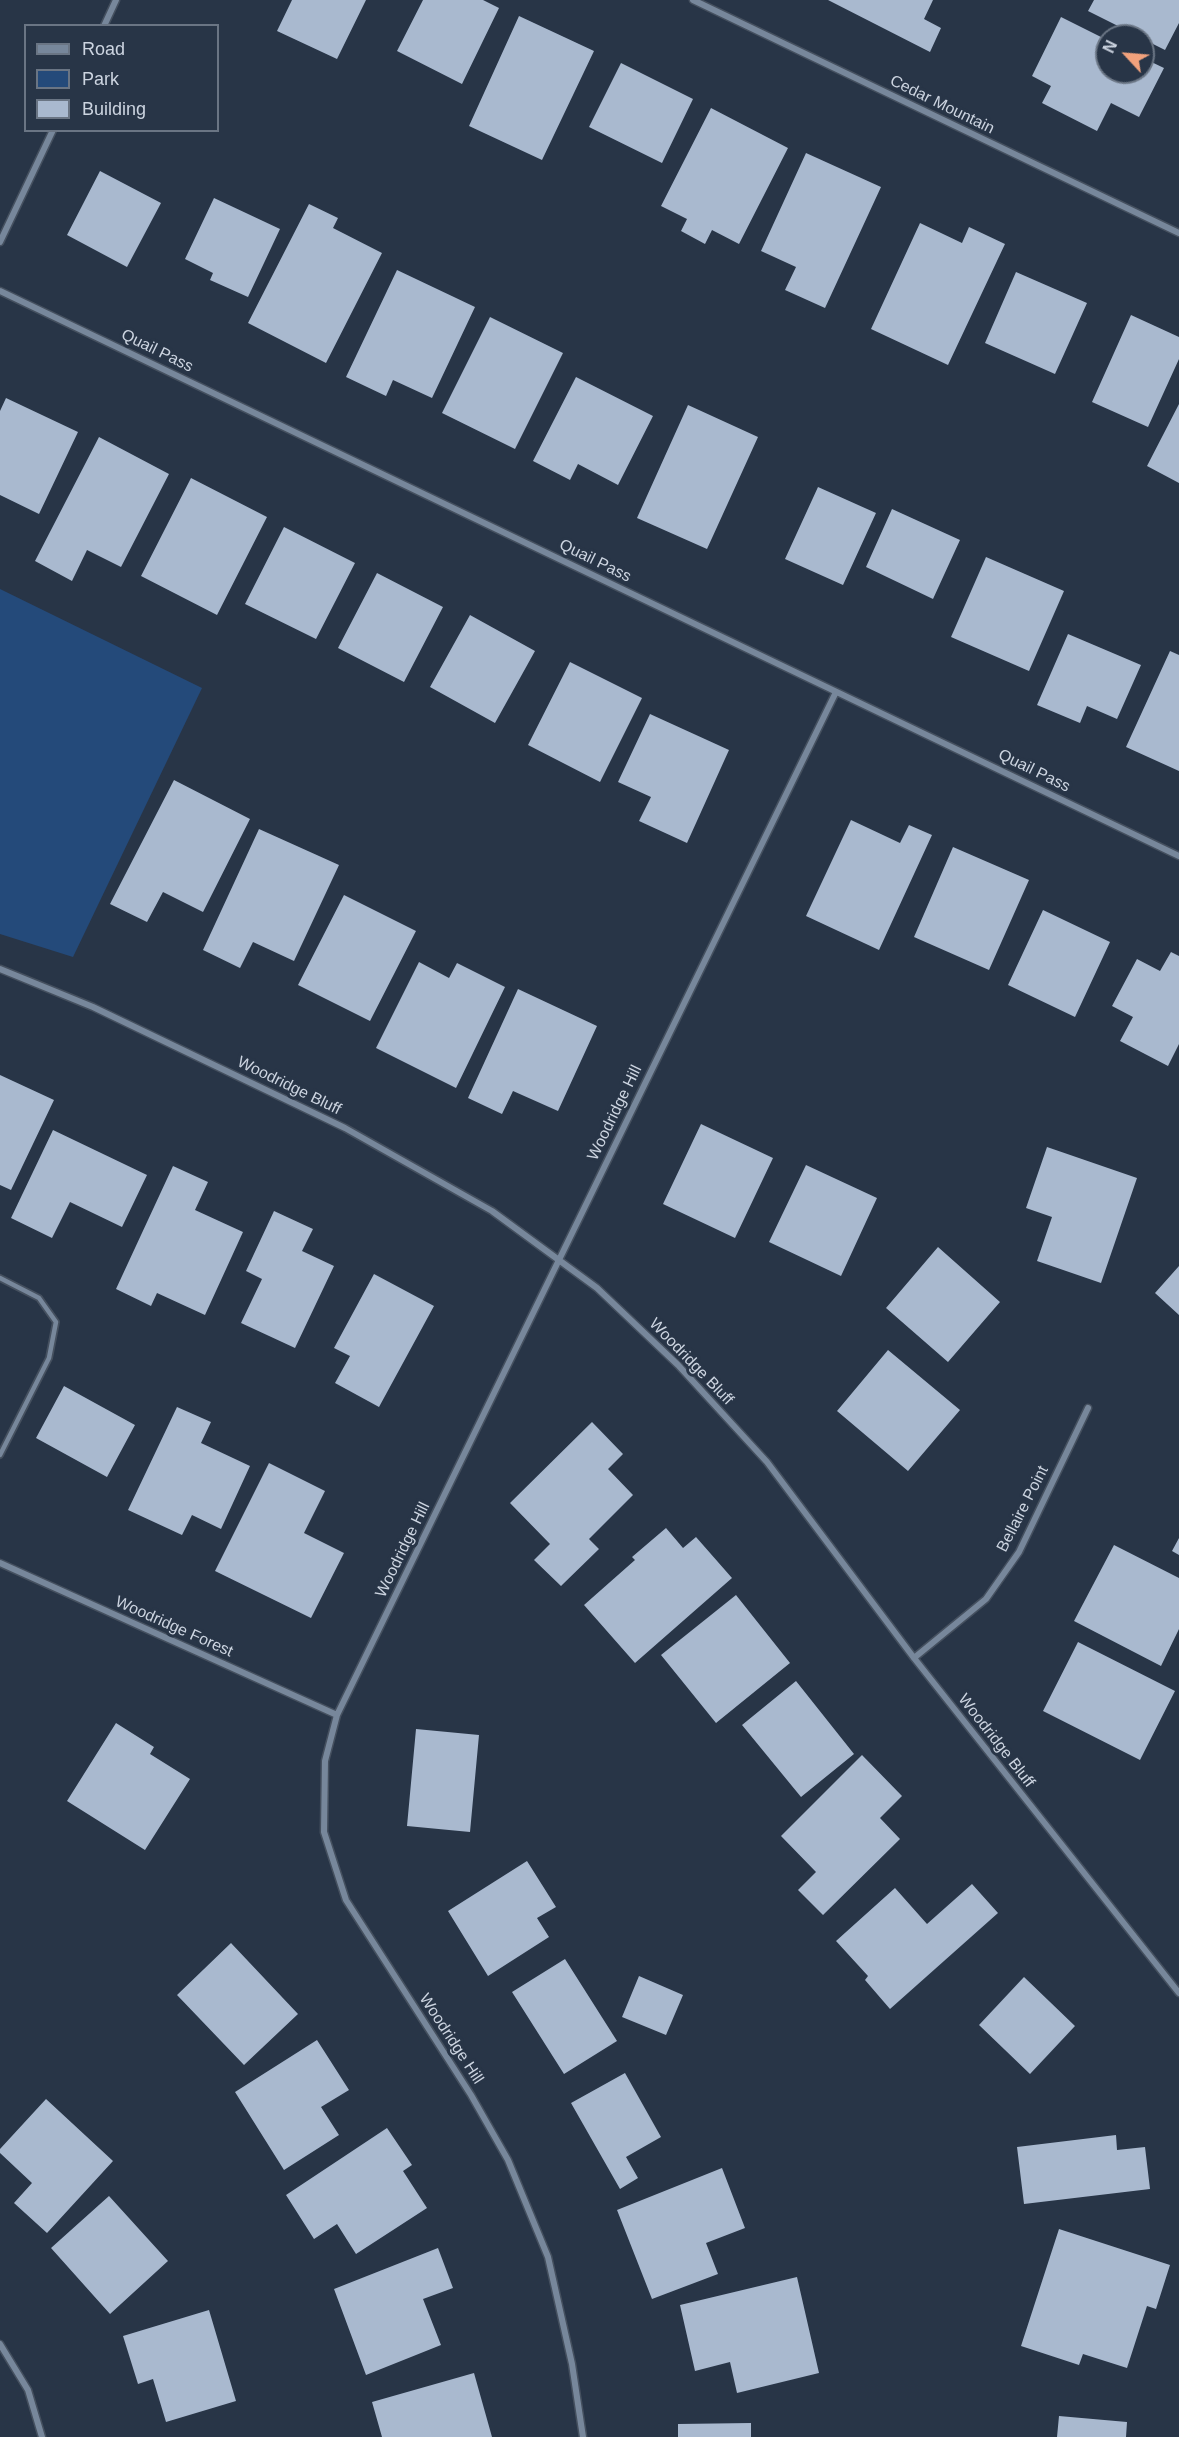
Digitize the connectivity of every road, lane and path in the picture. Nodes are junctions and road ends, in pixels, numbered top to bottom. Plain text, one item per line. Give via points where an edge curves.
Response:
1 (116, 0) edge
2 (693, 0) edge
3 (706, 3) edge
4 (105, 24) edge
5 (52, 132) edge
6 (1179, 233) edge
7 (0, 242) edge
8 (0, 291) edge
9 (836, 692) junction
10 (1179, 856) edge
11 (0, 969) edge
12 (558, 1261) junction
13 (0, 1278) edge
14 (1088, 1408) dead end
15 (0, 1455) edge
16 (0, 1563) edge
17 (914, 1659) junction
18 (338, 1715) junction
19 (1179, 1993) edge
20 (0, 2344) edge
21 (42, 2437) edge
22 (583, 2437) edge

1 - 4 street
2 - 3 street, Cedar Mountain
3 - 6 street, Cedar Mountain
5 - 7 street
8 - 9 street, Quail Pass
9 - 10 street, Quail Pass
9 - 12 street, Woodridge Hill
11 - 12 street, Woodridge Bluff via 93,1007 345,1128 492,1211
12 - 17 street, Woodridge Bluff via 597,1288 678,1365 766,1462
12 - 18 street, Woodridge Hill
13 - 15 lane via 39,1298 56,1322 49,1358
14 - 17 street, Bellaire Point via 1019,1552 986,1599
16 - 18 street, Woodridge Forest
17 - 19 street, Woodridge Bluff
18 - 22 street, Woodridge Hill via 325,1761 324,1832 346,1900 508,2160 548,2257 572,2364
20 - 21 street via 28,2390

